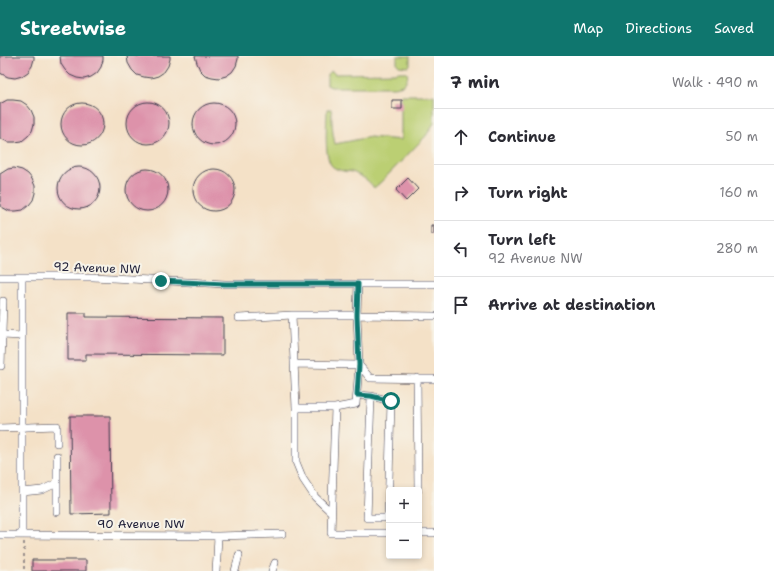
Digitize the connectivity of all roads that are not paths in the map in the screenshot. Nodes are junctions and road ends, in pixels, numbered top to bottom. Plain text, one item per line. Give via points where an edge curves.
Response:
1 (0, 277) edge
2 (22, 277) junction
3 (358, 284) junction
4 (434, 284) edge
5 (3, 301) dead end
6 (292, 314) junction
7 (357, 315) junction
8 (434, 316) edge
9 (239, 318) dead end
10 (1, 336) edge
11 (22, 336) junction
12 (294, 364) junction
13 (359, 365) junction
14 (1, 366) dead end
15 (417, 378) junction
16 (434, 379) edge
17 (357, 395) junction
18 (371, 396) junction
19 (296, 408) junction
20 (335, 408) junction
21 (22, 427) junction
22 (0, 428) edge
23 (57, 443) dead end
24 (57, 456) dead end
25 (57, 483) junction
26 (418, 487) edge
27 (22, 492) junction
28 (57, 512) dead end
29 (331, 512) junction
30 (386, 533) edge
31 (422, 533) edge
32 (434, 533) edge
33 (282, 534) dead end
34 (0, 535) edge
35 (23, 535) junction
36 (218, 536) junction
37 (239, 555) dead end
38 (275, 563) dead end
39 (216, 571) edge
40 (235, 571) edge
41 (272, 571) edge

1 - 2 street, 92 Avenue NW
2 - 3 street, 92 Avenue NW via 93,277 225,284
2 - 11 street
3 - 4 street, 92 Avenue NW
3 - 7 street
5 - 10 street
6 - 7 street
6 - 9 street
6 - 12 street
7 - 8 street
7 - 13 street
10 - 11 street
10 - 14 street
11 - 21 street
12 - 13 street
12 - 19 street
13 - 15 street via 370,378
13 - 17 street
15 - 16 street
15 - 26 street
17 - 18 street
17 - 20 street via 356,404
18 - 18 street via 367,518 388,518 391,401
19 - 20 street
19 - 29 street via 296,462 315,497
20 - 29 street
21 - 22 street
21 - 23 street via 57,426
21 - 27 street
24 - 25 street
25 - 27 street via 42,490
25 - 28 street
27 - 35 street
29 - 30 street via 331,533
31 - 32 street
33 - 36 street, 90 Avenue NW
34 - 35 street, 90 Avenue NW
35 - 36 street, 90 Avenue NW
36 - 39 street
37 - 40 street
38 - 41 street

